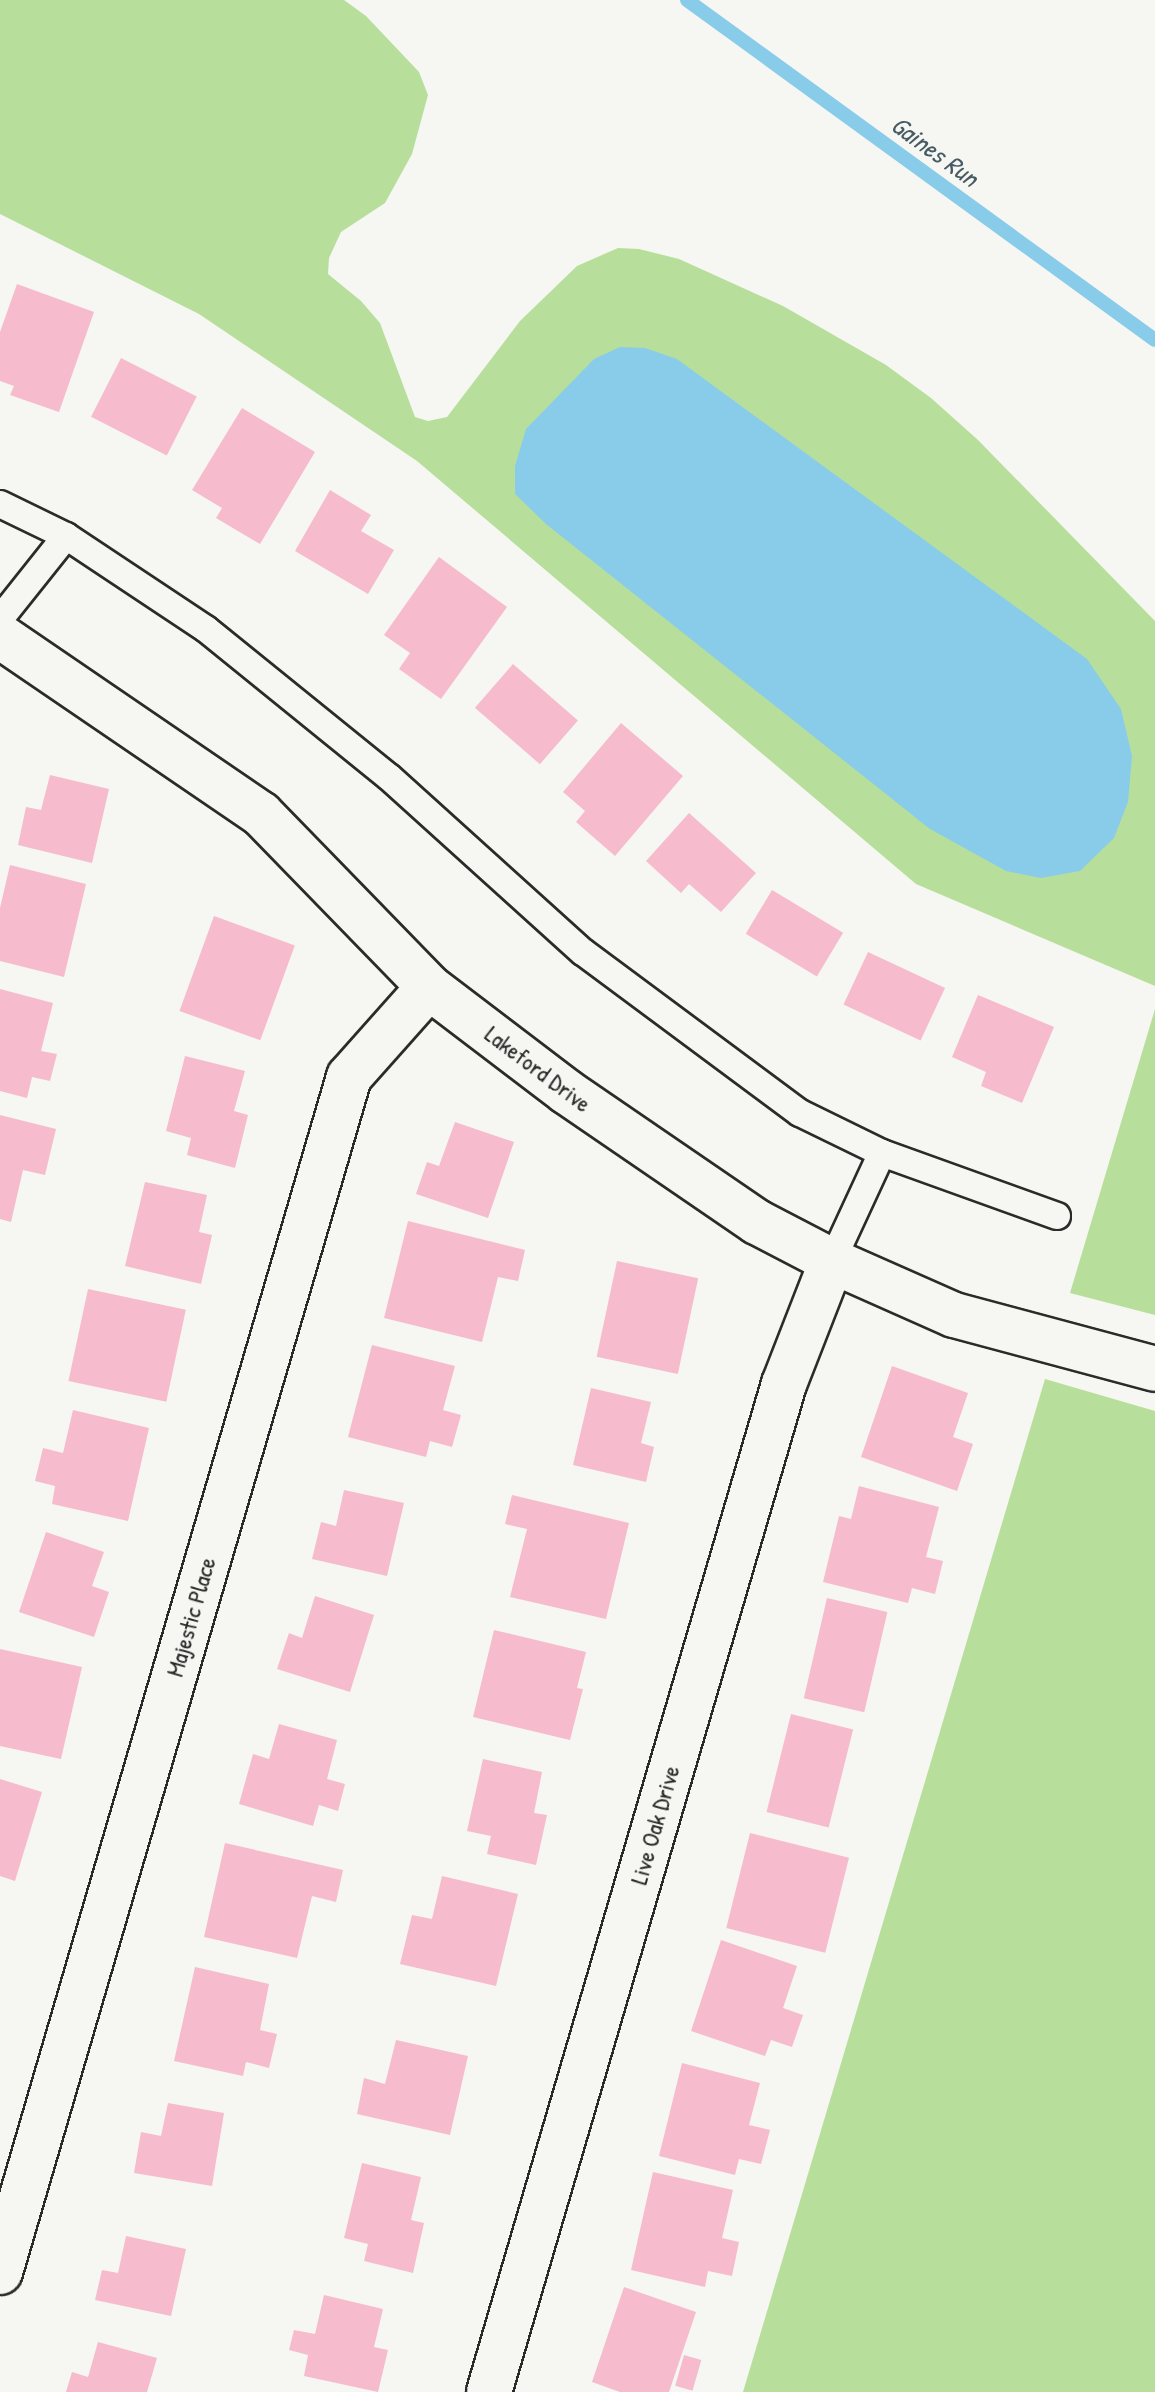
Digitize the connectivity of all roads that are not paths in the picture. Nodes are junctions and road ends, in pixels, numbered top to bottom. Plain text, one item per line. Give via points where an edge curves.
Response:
1 (0, 504) edge
2 (66, 536) junction
3 (0, 619) edge
4 (0, 636) edge
5 (429, 987) junction
6 (882, 1153) junction
7 (1057, 1216) dead end
8 (832, 1261) junction
9 (1155, 1369) edge
10 (0, 2272) edge
11 (489, 2392) edge

1 - 2 lane
2 - 3 lane
2 - 6 lane via 206,629 389,777 595,961 800,1113
4 - 5 street, Lakeford Drive via 261,814
5 - 8 street, Lakeford Drive via 567,1092 757,1222
5 - 10 street, Majestic Place via 349,1077
6 - 7 lane
6 - 8 lane
8 - 9 street, Lakeford Drive via 954,1315
8 - 11 street, Live Oak Drive via 784,1384

